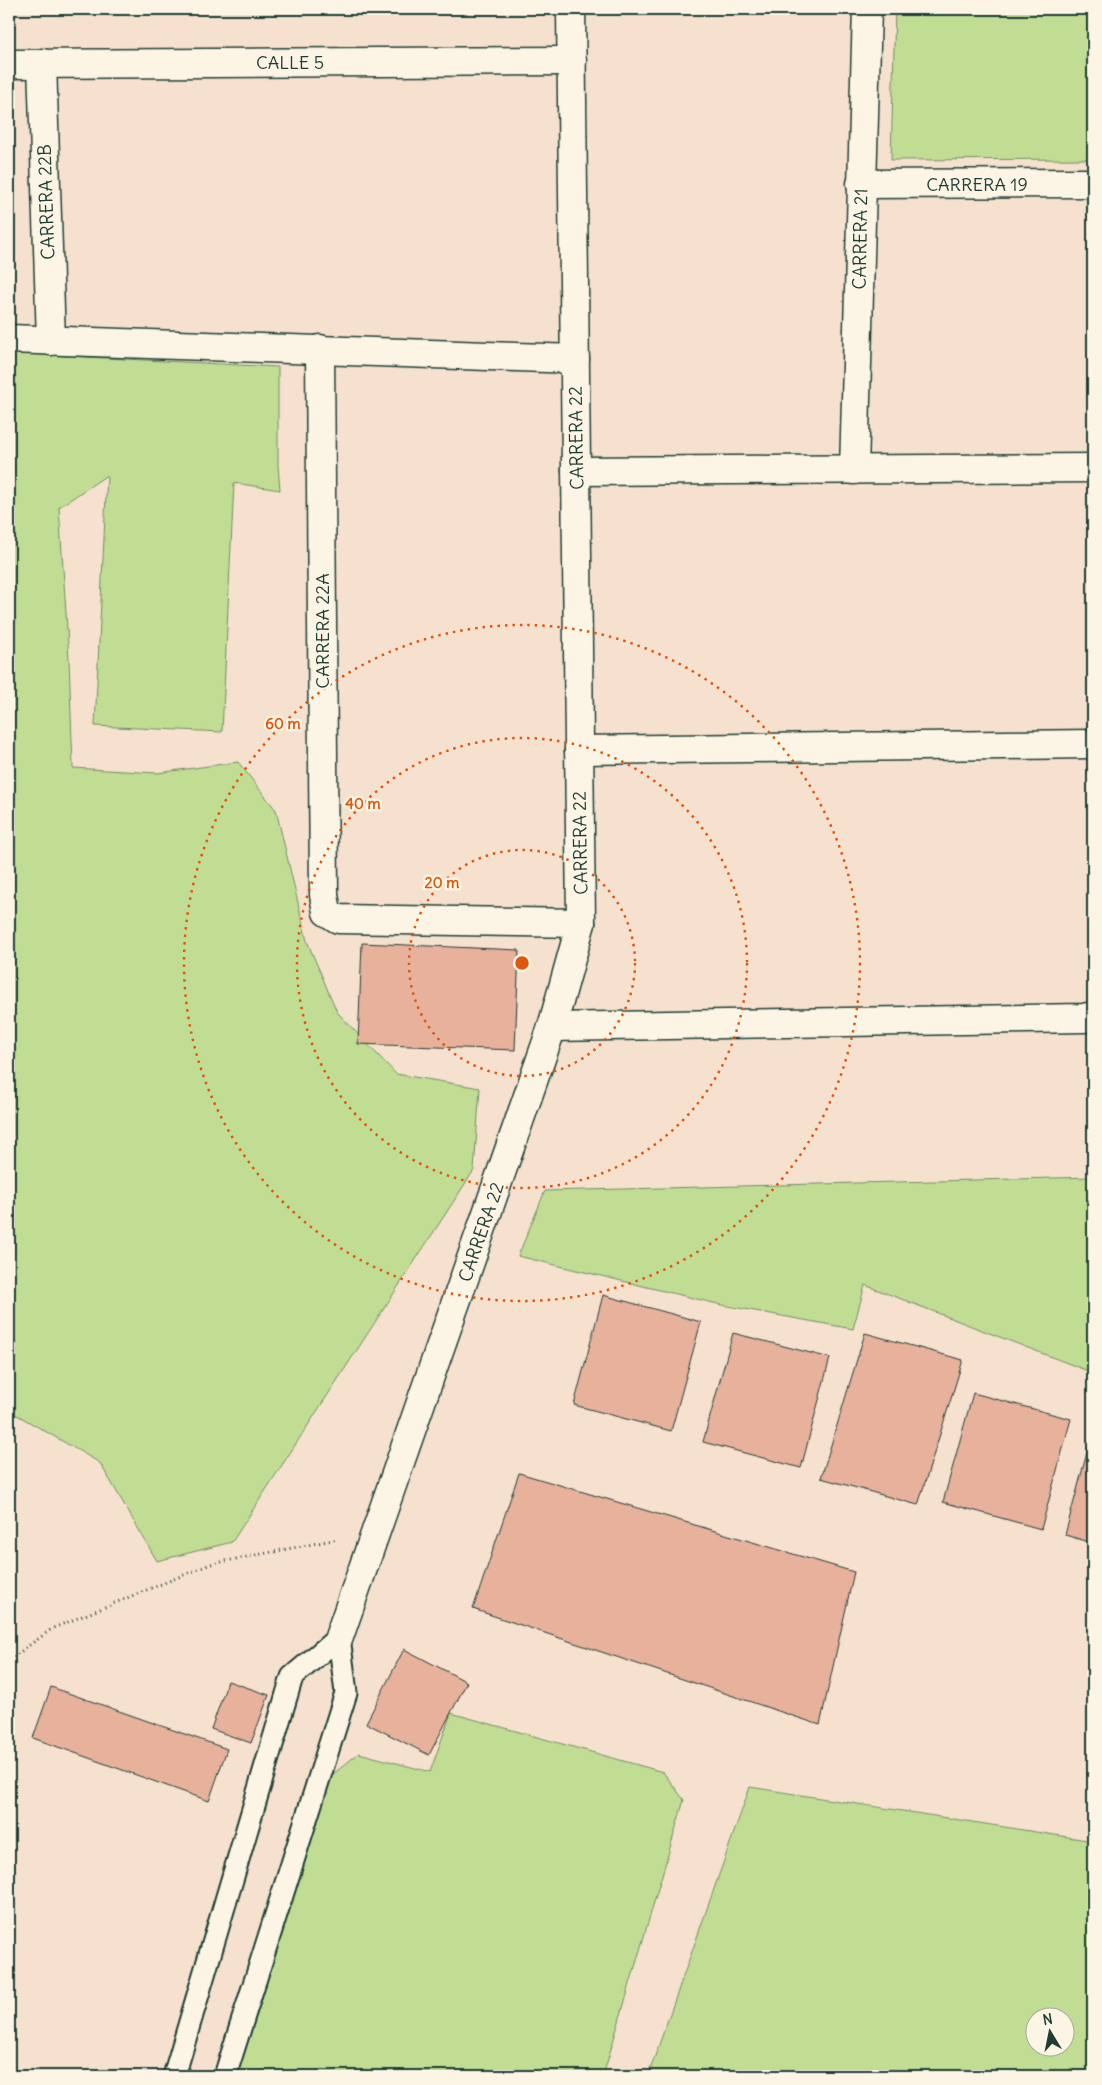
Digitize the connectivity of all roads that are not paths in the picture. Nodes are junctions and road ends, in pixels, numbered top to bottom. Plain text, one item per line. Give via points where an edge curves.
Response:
1 (571, 9) edge
2 (867, 9) edge
3 (572, 61) junction
4 (42, 63) junction
5 (9, 64) edge
6 (1093, 183) edge
7 (861, 184) junction
8 (9, 339) edge
9 (51, 341) junction
10 (320, 349) junction
11 (575, 360) junction
12 (1093, 468) edge
13 (576, 470) junction
14 (854, 470) junction
15 (1093, 744) edge
16 (579, 750) junction
17 (581, 923) junction
18 (1093, 1016) edge
19 (552, 1028) junction
20 (339, 1637) junction
21 (174, 2076) edge
22 (225, 2076) edge

1 - 3 street, CARRERA 22
2 - 7 street, CARRERA 21
3 - 4 street, CALLE 5
3 - 11 street, CARRERA 22
4 - 5 street, CALLE 5
4 - 9 street, CARRERA 22B
6 - 7 street, CARRERA 19
7 - 14 street, CARRERA 21
8 - 9 street
9 - 10 street
10 - 11 street
10 - 17 street, CARRERA 22A via 324,895 327,912 338,919
11 - 13 street, CARRERA 22
12 - 14 street
13 - 14 street
13 - 16 street, CARRERA 22
15 - 16 street
16 - 17 street, CARRERA 22
17 - 19 street, CARRERA 22
18 - 19 street
19 - 20 street, CARRERA 22
20 - 21 lane via 292,1677
20 - 22 lane via 346,1693

